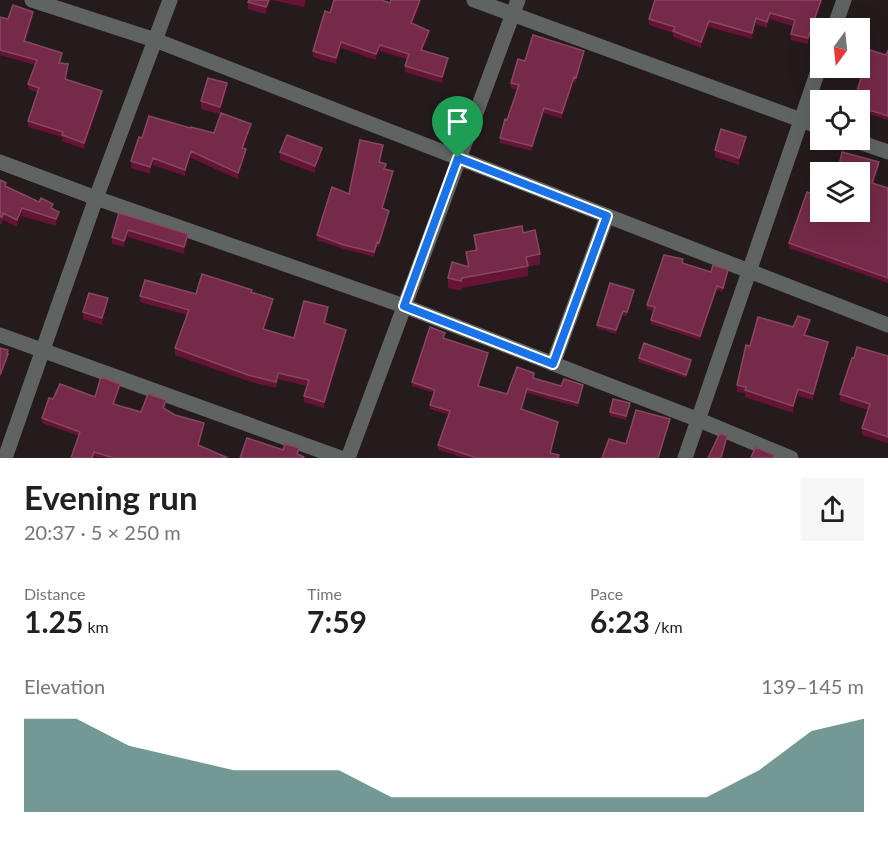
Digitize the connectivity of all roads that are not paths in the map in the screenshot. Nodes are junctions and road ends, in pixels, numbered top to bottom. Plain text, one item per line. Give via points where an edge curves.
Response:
1 (32, 0) edge
2 (170, 0) edge
3 (474, 0) edge
4 (518, 0) edge
5 (844, 0) edge
6 (513, 15) junction
7 (838, 18) edge
8 (155, 40) junction
9 (815, 78) edge
10 (800, 120) junction
11 (810, 124) edge
12 (870, 146) edge
13 (888, 152) edge
14 (458, 158) junction
15 (0, 162) edge
16 (96, 198) junction
17 (607, 216) junction
18 (748, 272) junction
19 (404, 306) junction
20 (888, 325) edge
21 (0, 335) edge
22 (41, 350) junction
23 (553, 364) junction
24 (699, 420) junction
25 (5, 458) edge
26 (341, 458) edge
27 (348, 458) edge
28 (685, 458) edge
29 (791, 458) edge

1 - 8 street
2 - 8 street
3 - 6 street
4 - 6 street
5 - 7 street
6 - 10 street
6 - 14 street
8 - 14 street
8 - 16 street
9 - 10 street
10 - 11 street
10 - 18 street
12 - 13 street
14 - 17 street
14 - 19 street
15 - 16 street
16 - 19 street
16 - 22 street
17 - 18 street
17 - 23 street
18 - 20 street
18 - 24 street
19 - 23 street
19 - 27 street
21 - 22 street
22 - 25 street
22 - 26 street
23 - 24 street
24 - 28 street
24 - 29 street

